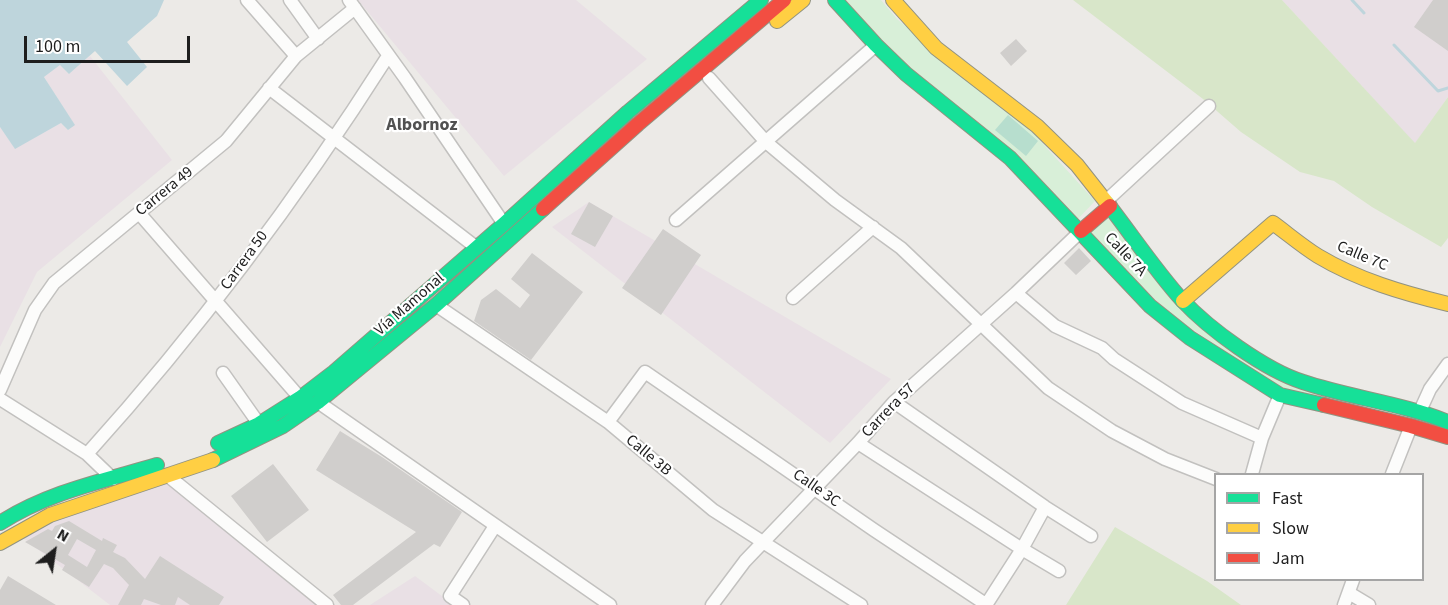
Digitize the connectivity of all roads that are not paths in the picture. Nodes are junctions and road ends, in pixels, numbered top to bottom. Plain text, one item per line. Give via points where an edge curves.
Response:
1 (247, 0) edge
2 (290, 0) edge
3 (742, 0) edge
4 (761, 0) edge
5 (784, 0) edge
6 (803, 0) edge
7 (835, 0) edge
8 (893, 0) edge
9 (352, 4) edge
10 (318, 39) junction
11 (876, 45) junction
12 (296, 56) junction
13 (388, 56) junction
14 (709, 78) junction
15 (269, 88) junction
16 (1209, 106) dead end
17 (335, 138) junction
18 (766, 142) junction
19 (581, 155) junction
20 (591, 167) junction
21 (1108, 203) junction
22 (139, 213) junction
23 (676, 220) dead end
24 (504, 224) junction
25 (873, 227) junction
26 (1081, 231) junction
27 (477, 248) junction
28 (1016, 293) junction
29 (793, 298) dead end
30 (1183, 301) junction
31 (215, 302) junction
32 (1448, 304) edge
33 (436, 305) junction
34 (980, 325) junction
35 (1448, 364) edge
36 (223, 373) dead end
37 (0, 390) edge
38 (1280, 395) junction
39 (300, 398) junction
40 (0, 399) edge
41 (318, 402) junction
42 (894, 402) junction
43 (1420, 411) junction
44 (608, 422) junction
45 (1448, 422) edge
46 (259, 424) junction
47 (1411, 426) junction
48 (1448, 437) edge
49 (1262, 438) junction
50 (858, 443) junction
51 (87, 454) junction
52 (1252, 473) edge
53 (1392, 473) edge
54 (167, 475) junction
55 (113, 479) junction
56 (1214, 479) edge
57 (814, 488) junction
58 (1045, 507) junction
59 (0, 523) edge
60 (495, 526) junction
61 (1091, 536) dead end
62 (0, 543) edge
63 (762, 543) junction
64 (1022, 549) junction
65 (1059, 571) dead end
66 (1352, 581) edge
67 (1346, 599) edge
68 (327, 605) edge
69 (463, 605) edge
70 (610, 605) edge
71 (712, 605) edge
72 (861, 605) edge
73 (986, 605) edge
74 (1369, 605) edge

1 - 12 street
2 - 10 street
3 - 19 main road via 606,117
4 - 19 main road, Vía Mamonal
5 - 20 main road, Vía Mamonal
6 - 14 main road
7 - 11 main road, Calle 7A
8 - 21 main road, Calle 7A via 936,48 1037,126
9 - 10 street, Carrera 49
9 - 13 street
10 - 12 street, Carrera 49
11 - 18 street
11 - 26 main road, Calle 7A via 935,99 1010,158
12 - 15 street, Carrera 49
13 - 17 street, Carrera 50
13 - 24 street
14 - 18 street
14 - 20 main road via 628,146
15 - 17 street
15 - 22 street, Carrera 49 via 226,141
16 - 21 street
17 - 27 street
17 - 31 street, Carrera 50
18 - 23 street
18 - 25 street via 810,181
19 - 24 main road, Vía Mamonal
20 - 33 main road, Vía Mamonal
21 - 26 main road
21 - 30 main road, Calle 7A
22 - 31 street
22 - 37 street, Carrera 49 via 54,284 35,310
24 - 27 main road, Vía Mamonal
25 - 29 street
25 - 34 street via 927,271
26 - 28 street, Carrera 57
26 - 38 main road, Calle 7A via 1158,312 1207,349
27 - 39 main road, Vía Mamonal
28 - 34 street, Carrera 57
28 - 49 street via 1055,326 1102,348 1182,403
30 - 32 main road, Calle 7C via 1273,223 1302,246 1363,278
30 - 43 main road, Calle 7A via 1232,343 1274,370 1302,382
31 - 39 street
31 - 51 street, Carrera 50
33 - 41 main road, Vía Mamonal
33 - 44 street, Calle 3B
34 - 42 street, Carrera 57
34 - 56 street via 1047,388 1112,431
35 - 43 street
36 - 46 street
38 - 47 main road, Calle 7A
38 - 49 street
39 - 46 main road, Vía Mamonal
40 - 51 street
41 - 54 main road, Vía Mamonal via 254,442
41 - 60 street
42 - 50 street, Carrera 57
42 - 58 street
43 - 45 main road, Calle 7A
44 - 57 street, Calle 3C via 645,372
44 - 63 street, Calle 3B via 713,510
46 - 55 main road, Vía Mamonal via 203,449
47 - 48 main road, Calle 7A
47 - 53 street
49 - 52 street
50 - 57 street, Carrera 57
50 - 64 street
51 - 55 street
54 - 62 main road, Vía Mamonal via 50,515
54 - 68 street
55 - 59 main road, Vía Mamonal via 32,505
57 - 63 street, Carrera 57
57 - 73 street, Calle 3C
58 - 61 street
58 - 64 street
60 - 69 street via 450,596
60 - 70 street
63 - 71 street, Carrera 57
63 - 72 street, Calle 3B
64 - 65 street
64 - 73 street
66 - 67 street
67 - 74 street

